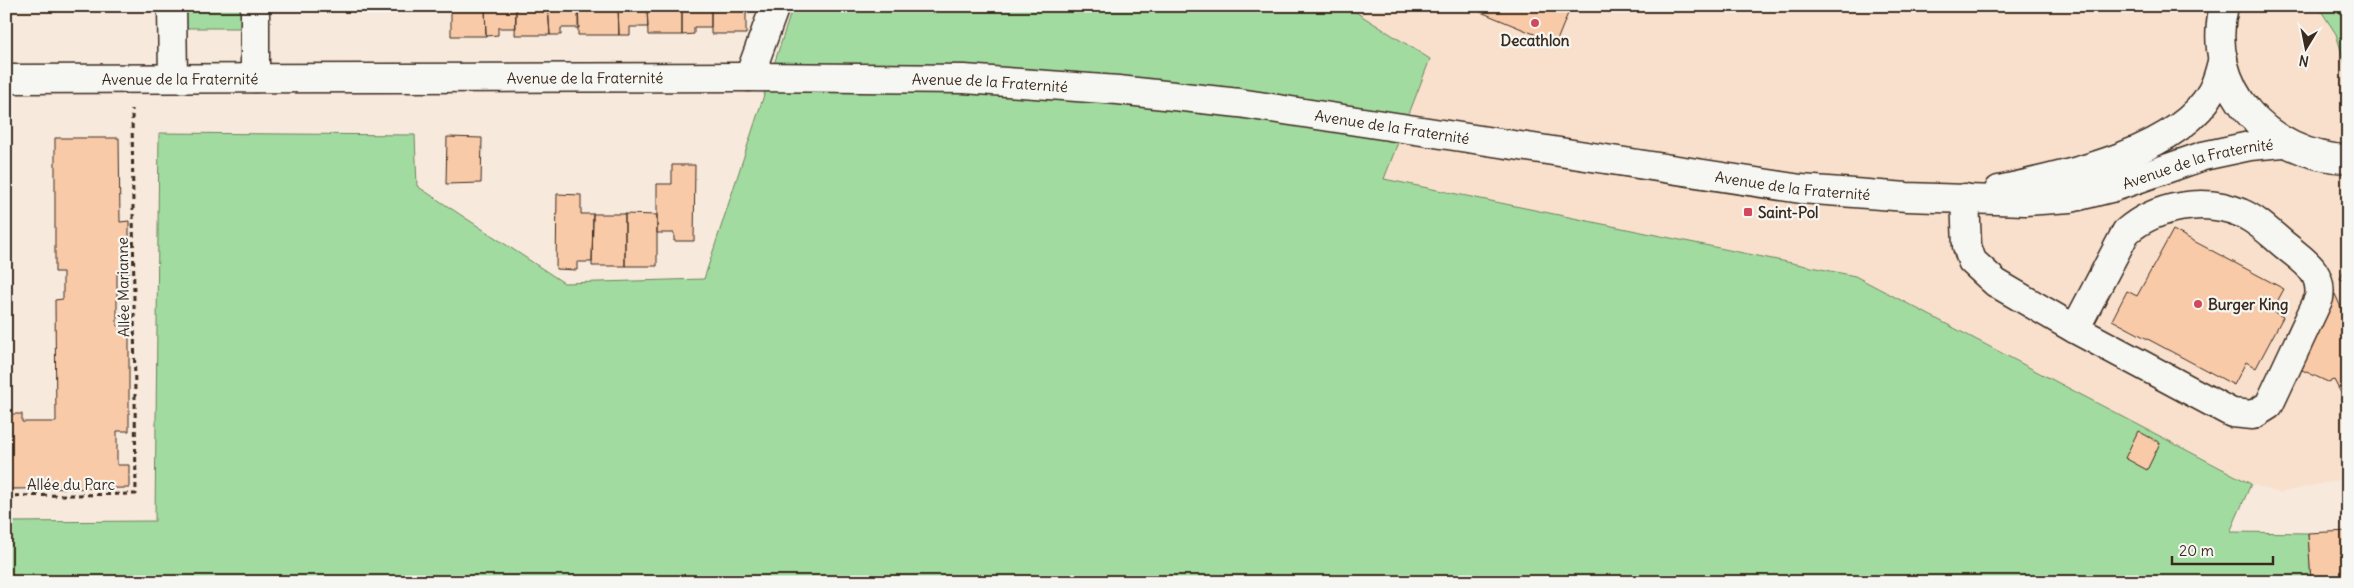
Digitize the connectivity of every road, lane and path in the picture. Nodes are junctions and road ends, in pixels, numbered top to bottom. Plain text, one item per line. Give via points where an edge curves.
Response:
1 (172, 6) edge
2 (255, 6) edge
3 (775, 6) edge
4 (2222, 8) edge
5 (2223, 58) junction
6 (749, 77) junction
7 (132, 78) junction
8 (173, 78) junction
9 (255, 78) junction
10 (6, 79) edge
11 (2283, 143) junction
12 (2319, 156) junction
13 (2348, 159) edge
14 (2348, 177) edge
15 (1964, 198) junction
16 (2075, 329) junction
17 (136, 494) joint
18 (6, 496) edge

1 - 8 street
2 - 9 street
3 - 6 street
4 - 5 street
5 - 11 street via 2232,87 2244,106 2259,124
5 - 15 street, Avenue de la Fraternité via 2218,78 2204,102 2181,126 2165,136 2097,165
6 - 9 street, Avenue de la Fraternité
6 - 15 street, Avenue de la Fraternité via 964,79 1160,94 1239,103 1801,189
7 - 8 street, Avenue de la Fraternité
7 - 10 street, Avenue de la Fraternité
7 - 17 path, Allée Marianne
8 - 9 street, Avenue de la Fraternité
11 - 12 street
11 - 15 street, Avenue de la Fraternité via 2203,156 2111,188 2070,198 2025,201
12 - 13 street
12 - 14 street
15 - 16 street via 1966,246 1972,261 1996,284
16 - 16 street via 2223,410 2253,415 2274,397 2319,298 2319,280 2316,271 2243,214 2213,205 2169,210 2149,216 2126,232
17 - 18 path, Allée du Parc

